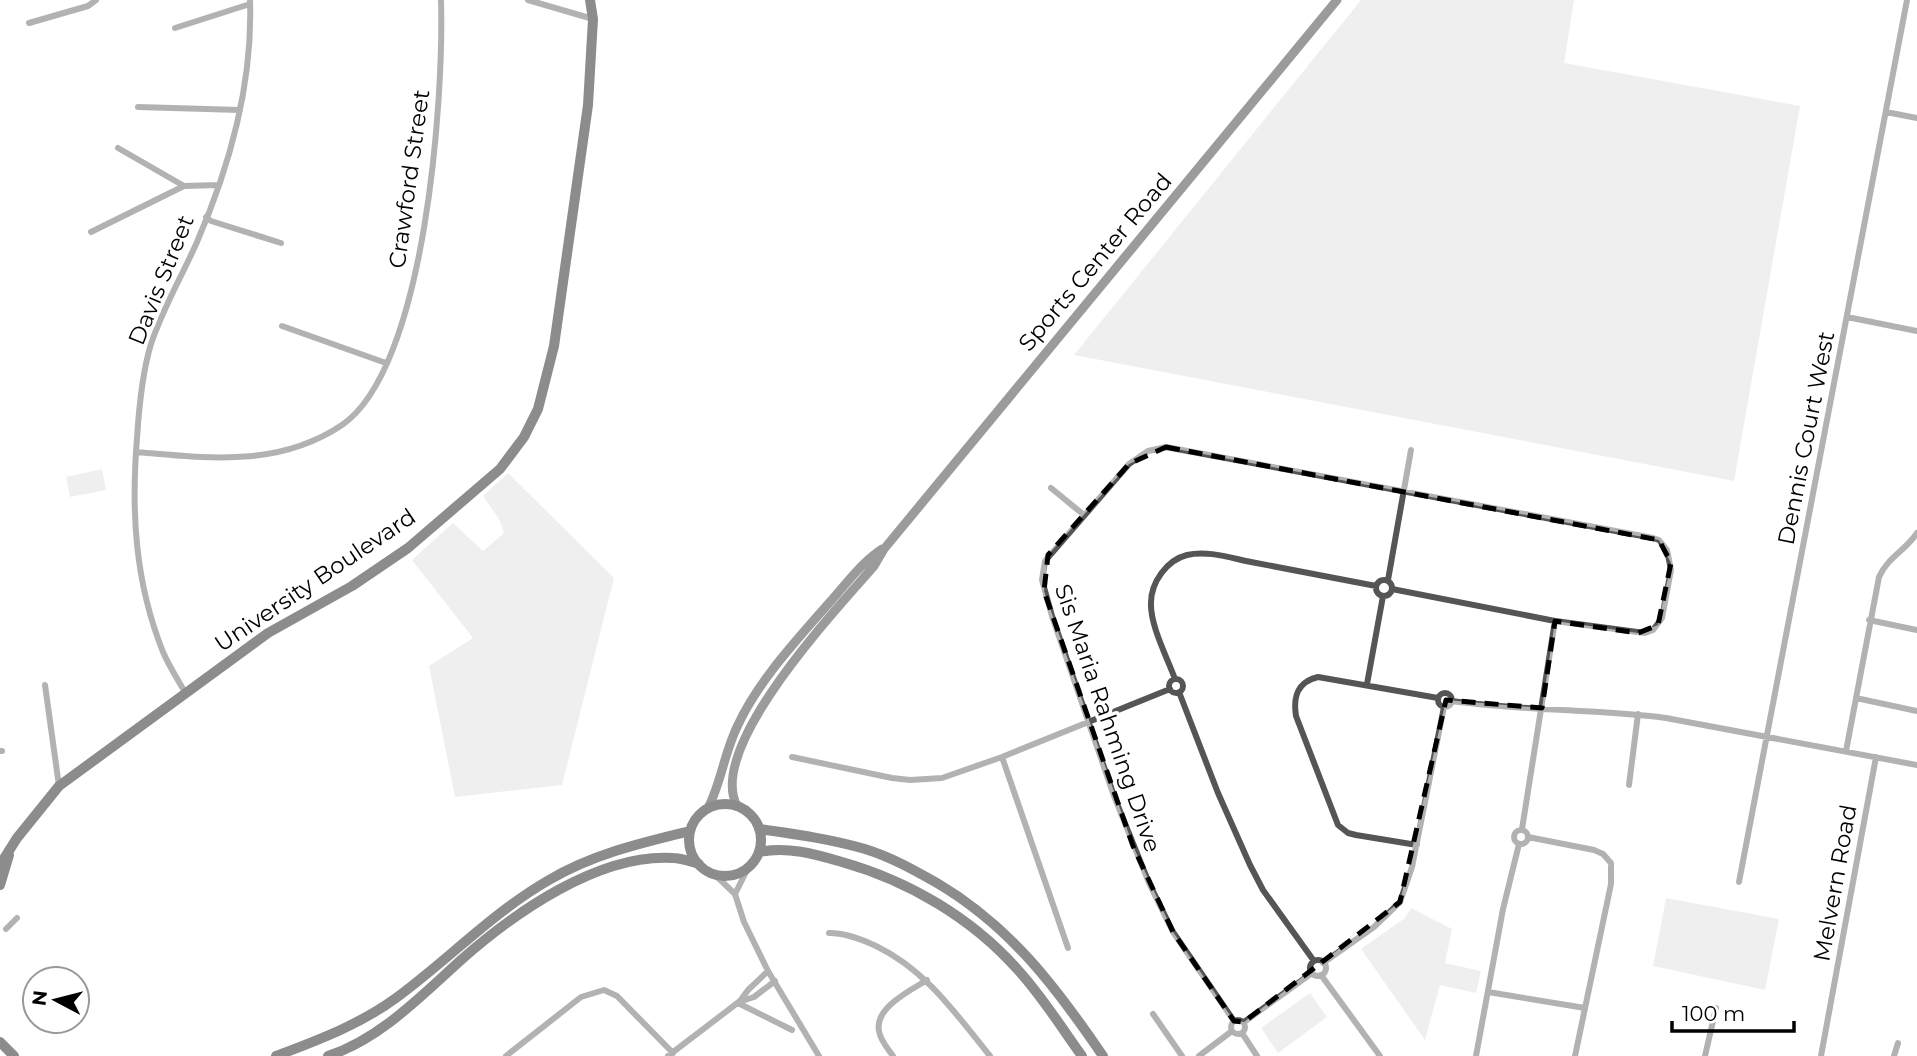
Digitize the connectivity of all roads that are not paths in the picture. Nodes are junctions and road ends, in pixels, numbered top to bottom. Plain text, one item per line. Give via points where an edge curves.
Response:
1 (96, 0) edge
2 (441, 0) edge
3 (528, 0) edge
4 (590, 0) edge
5 (1337, 0) edge
6 (1907, 0) edge
7 (250, 2) edge
8 (593, 19) junction
9 (29, 23) dead end
10 (175, 28) dead end
11 (138, 107) dead end
12 (240, 110) junction
13 (1886, 112) junction
14 (1917, 118) edge
15 (118, 148) dead end
16 (218, 185) junction
17 (184, 186) junction
18 (206, 217) junction
19 (91, 232) dead end
20 (281, 243) dead end
21 (1847, 317) junction
22 (282, 326) dead end
23 (1917, 331) edge
24 (386, 363) junction
25 (1411, 450) dead end
26 (136, 452) junction
27 (1051, 488) dead end
28 (1404, 492) junction
29 (1084, 515) junction
30 (1917, 533) edge
31 (884, 548) junction
32 (1388, 580) junction
33 (1376, 586) junction
34 (1392, 589) junction
35 (1384, 596) junction
36 (1869, 620) junction
37 (1555, 621) junction
38 (1917, 630) edge
39 (1175, 679) junction
40 (1367, 684) junction
41 (45, 685) dead end
42 (1170, 689) junction
43 (1179, 692) junction
44 (186, 694) junction
45 (1438, 698) junction
46 (1856, 698) junction
47 (1452, 701) junction
48 (1444, 707) junction
49 (1542, 708) junction
50 (1917, 710) edge
51 (1638, 714) junction
52 (1089, 721) junction
53 (1767, 737) junction
54 (1846, 751) junction
55 (792, 757) dead end
56 (1002, 757) junction
57 (1876, 757) junction
58 (1917, 765) edge
59 (1629, 785) dead end
60 (59, 786) junction
61 (737, 806) junction
62 (708, 808) junction
63 (759, 829) junction
64 (1522, 829) junction
65 (690, 831) junction
66 (1528, 837) junction
67 (1519, 844) junction
68 (1417, 845) junction
69 (11, 849) junction
70 (758, 852) junction
71 (699, 864) junction
72 (0, 865) edge
73 (749, 866) junction
74 (714, 874) junction
75 (1739, 882) dead end
76 (0, 885) edge
77 (735, 894) junction
78 (17, 918) dead end
79 (6, 929) dead end
80 (829, 933) dead end
81 (1068, 948) dead end
82 (1314, 961) junction
83 (1323, 963) junction
84 (768, 971) junction
85 (1312, 973) junction
86 (1321, 975) junction
87 (927, 980) junction
88 (775, 981) junction
89 (1488, 992) junction
90 (739, 1002) junction
91 (1585, 1008) junction
92 (1716, 1008) dead end
93 (1153, 1014) dead end
94 (1234, 1021) junction
95 (1244, 1023) junction
96 (792, 1030) dead end
97 (1232, 1031) junction
98 (1242, 1033) junction
99 (0, 1042) edge
100 (1898, 1043) dead end
101 (671, 1054) edge
102 (14, 1056) edge
103 (276, 1056) edge
104 (328, 1056) edge
105 (506, 1056) edge
106 (819, 1056) edge
107 (893, 1056) edge
108 (990, 1056) edge
109 (1082, 1056) edge
110 (1103, 1056) edge
111 (1182, 1056) edge
112 (1199, 1056) edge
113 (1257, 1056) edge
114 (1380, 1056) edge
115 (1476, 1056) edge
116 (1575, 1056) edge
117 (1705, 1056) edge
118 (1821, 1056) edge
119 (1894, 1056) edge

1 - 9 street
2 - 24 street, Crawford Street via 437,130 426,220 412,288
3 - 8 street
4 - 8 main road, University Boulevard
5 - 31 main road, Sports Center Road
6 - 13 street, Dennis Court West
7 - 10 street
7 - 12 street, Davis Street
8 - 44 main road, University Boulevard via 588,105 554,346 537,409 524,437 500,469 408,548 268,633
11 - 12 street
12 - 16 street, Davis Street
13 - 14 street
13 - 21 street, Dennis Court West
15 - 17 street
16 - 17 street
16 - 18 street, Davis Street
17 - 19 street
18 - 20 street
18 - 26 street, Davis Street via 150,346
21 - 23 street
21 - 53 street, Dennis Court West
22 - 24 street
24 - 26 street, Crawford Street via 375,388 343,425 298,446 233,458
25 - 28 street
26 - 44 street, Davis Street via 134,527 144,596 164,654
27 - 29 street
28 - 29 street, Sis Maria Rahming Drive via 1166,447 1129,464
28 - 32 street
28 - 37 street, Sis Maria Rahming Drive via 1639,535 1663,544 1671,570 1662,618 1653,630 1638,633
29 - 52 street, Sis Maria Rahming Drive via 1048,555 1042,580
30 - 36 street via 1883,567
31 - 61 main road, Sports Center Road via 759,708 734,767 732,790
31 - 62 main road, Sports Center Road via 868,559 765,681 735,730
32 - 33 street
32 - 34 street
33 - 35 street
33 - 39 street via 1216,555 1185,555 1163,572 1151,600
34 - 35 street
34 - 37 street
35 - 40 street
36 - 38 street
36 - 46 street
37 - 49 street
39 - 42 street
39 - 43 street via 1182,682
40 - 45 street
40 - 68 street via 1312,678 1297,691 1296,716 1338,825 1348,833
41 - 60 street
42 - 43 street
42 - 52 street
43 - 82 street via 1258,882
44 - 60 main road, University Boulevard
45 - 47 street via 1446,693
45 - 48 street
46 - 50 street
46 - 54 street
47 - 48 street
47 - 49 street
48 - 68 street
49 - 51 street
49 - 64 street
51 - 53 street
51 - 59 street
52 - 56 street
52 - 94 street, Sis Maria Rahming Drive via 1160,909
53 - 54 street
53 - 75 street, Dennis Court West
54 - 57 street
55 - 56 street via 918,780 942,778
56 - 81 street
57 - 58 street
57 - 118 street, Melvern Road
60 - 69 main road, University Boulevard
61 - 62 main road
61 - 63 main road via 750,814
62 - 65 main road
63 - 70 main road
63 - 110 main road via 864,849 911,868 969,903 1020,947
64 - 66 street
64 - 67 street via 1513,837
65 - 71 main road via 690,848
65 - 103 main road via 621,848 548,880 387,1004 340,1031
66 - 67 street
66 - 91 street via 1594,850 1611,863 1611,884
67 - 89 street
68 - 83 street via 1401,902 1374,928
69 - 72 main road, University Boulevard
69 - 76 main road, University Boulevard
70 - 73 main road
70 - 109 main road via 776,849 820,855 884,876 933,901 993,944 1019,970
71 - 74 main road
71 - 104 main road via 674,858 633,862 568,885 493,936 397,1016 344,1051
73 - 74 main road via 733,875
73 - 77 street
74 - 77 street
77 - 84 street
78 - 79 street
80 - 87 street via 850,935 877,947
82 - 83 street
82 - 85 street
83 - 86 street
84 - 88 street
84 - 90 street
85 - 86 street
85 - 95 street
86 - 114 street
87 - 107 street via 891,1004 879,1021 879,1034
87 - 108 street
88 - 90 street
88 - 106 street
89 - 91 street
89 - 115 street
90 - 96 street
90 - 101 street
91 - 116 street
92 - 117 street
93 - 111 street
94 - 95 street
94 - 97 street
95 - 98 street
97 - 98 street
97 - 112 street
98 - 113 street
99 - 102 main road
100 - 119 street
101 - 105 street via 617,996 604,990 580,997

